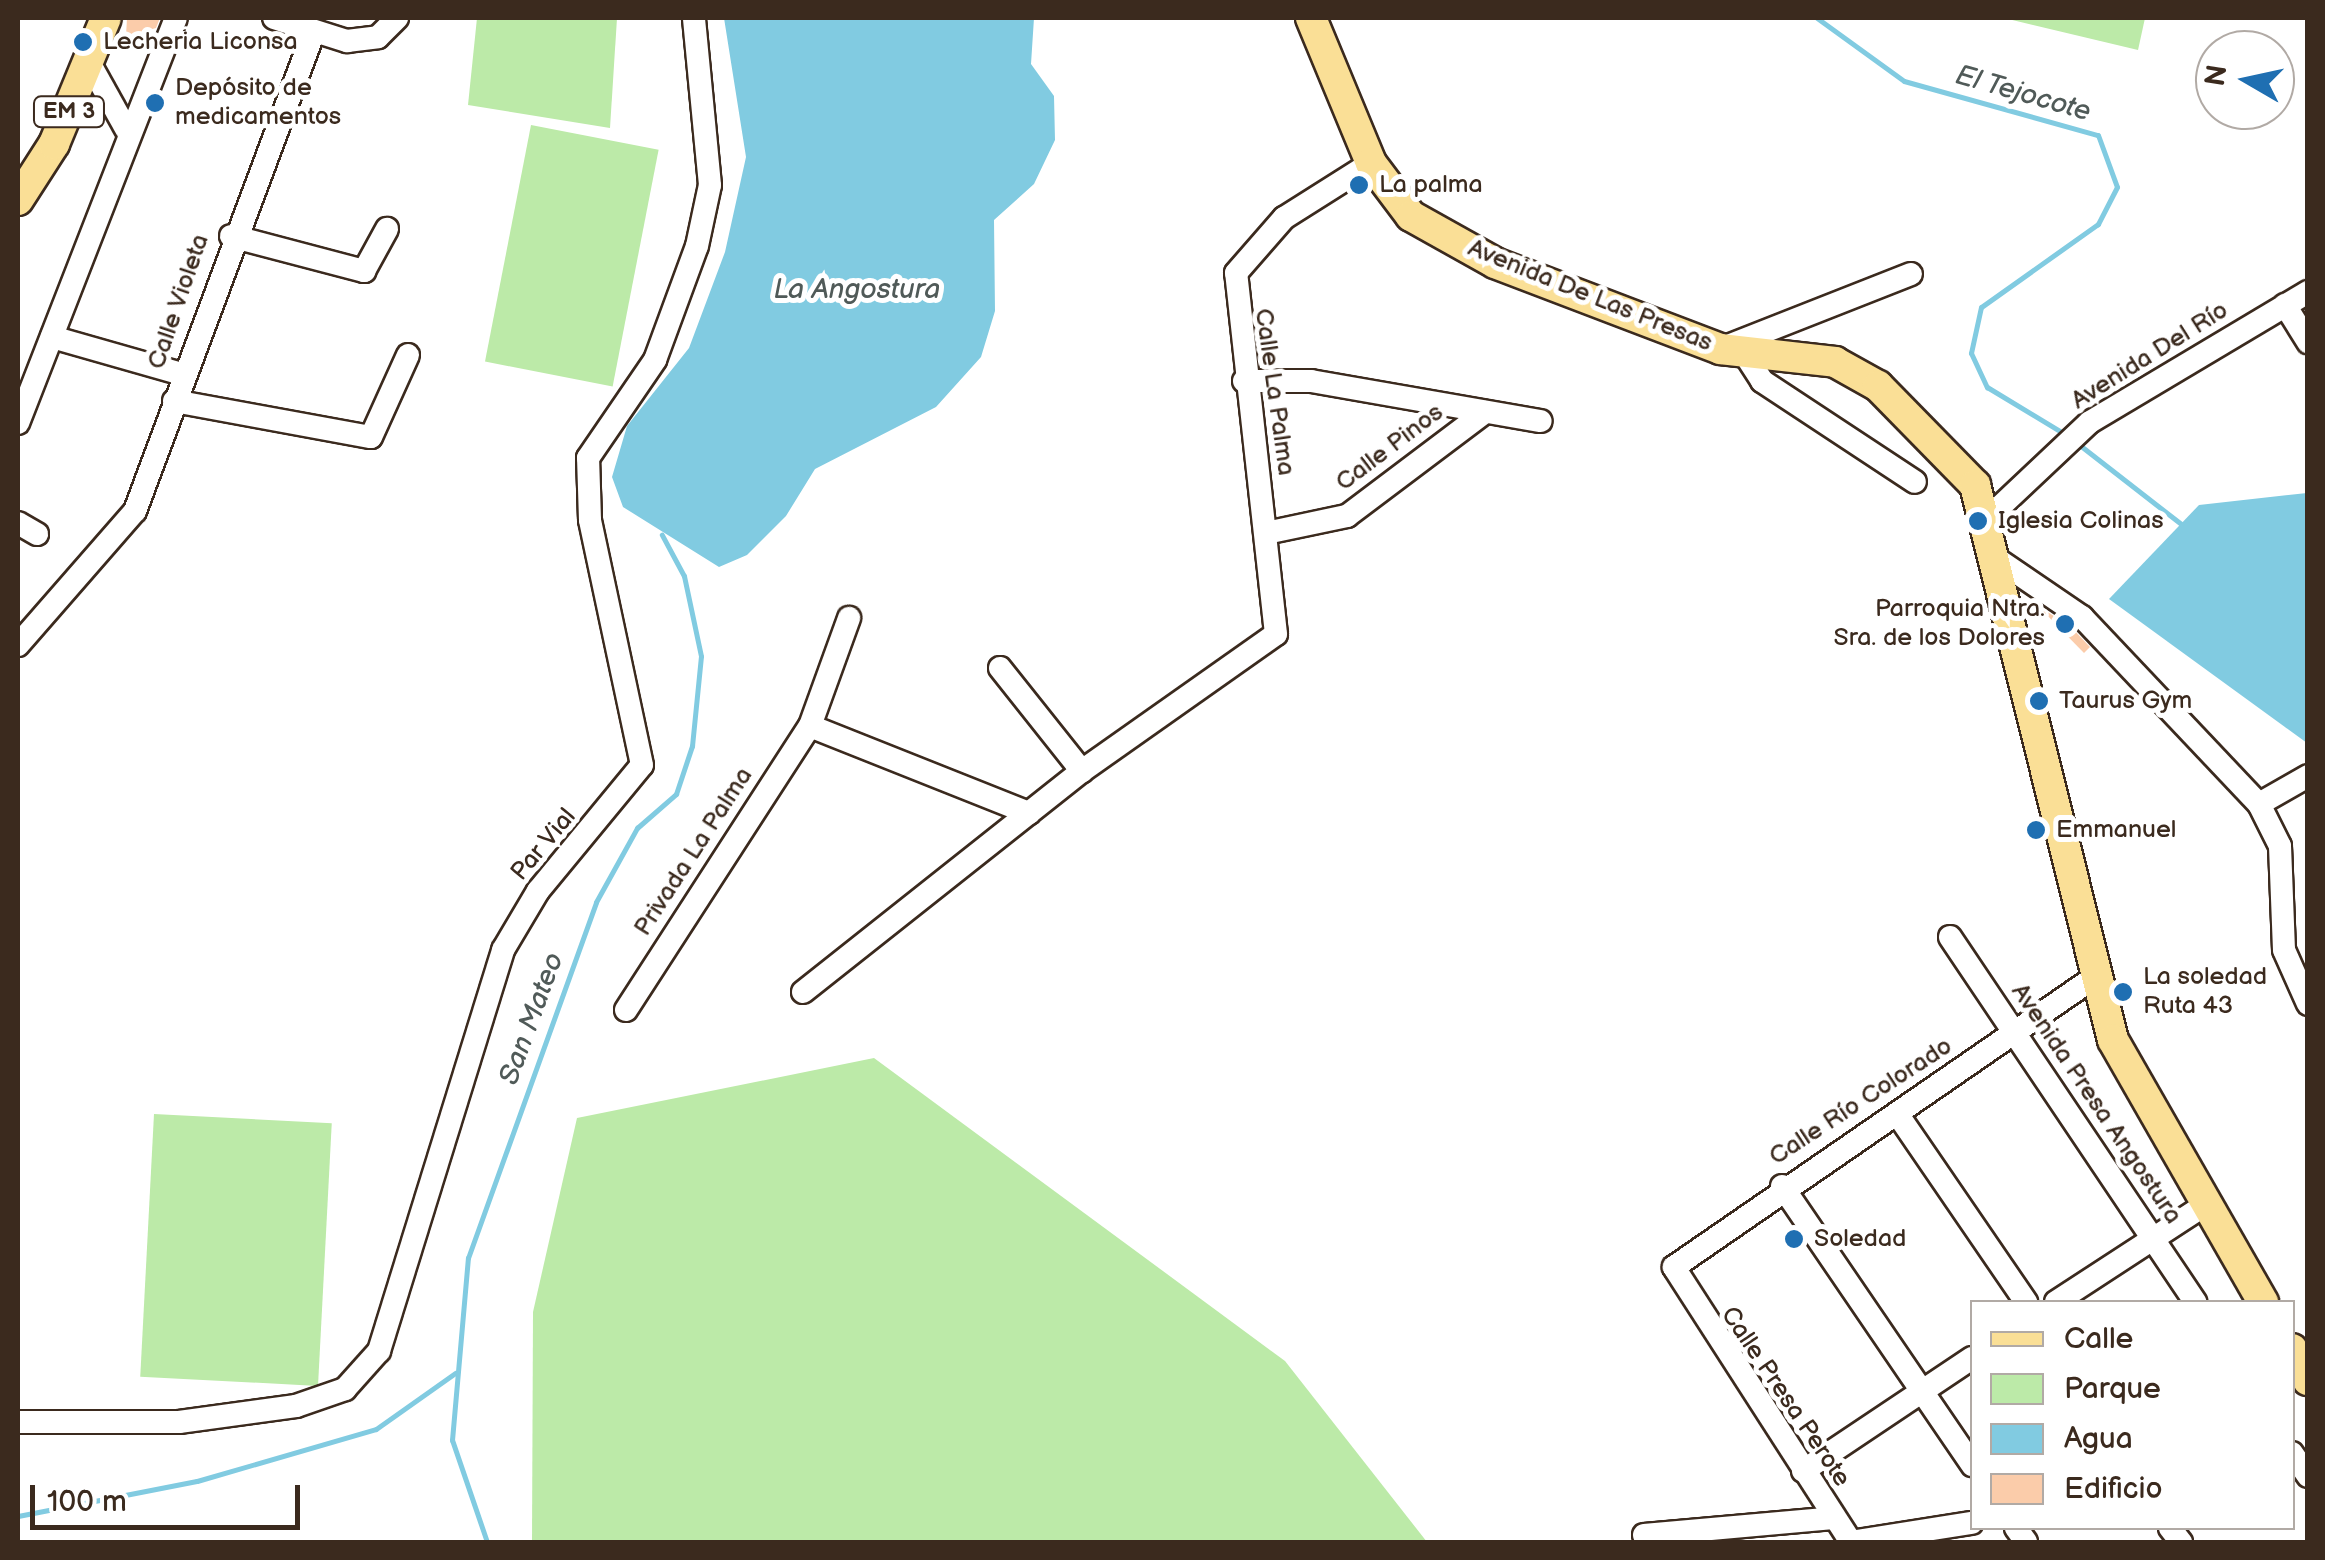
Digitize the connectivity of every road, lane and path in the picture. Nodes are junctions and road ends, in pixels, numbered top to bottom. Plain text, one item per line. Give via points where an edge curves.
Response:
1 (106, 18) edge
2 (176, 18) edge
3 (274, 18) edge
4 (397, 18) edge
5 (694, 18) edge
6 (1311, 18) edge
7 (314, 34) junction
8 (91, 66) junction
9 (126, 129) junction
10 (1371, 164) junction
11 (18, 198) edge
12 (388, 228) dead end
13 (231, 236) junction
14 (1911, 274) dead end
15 (2308, 292) edge
16 (2285, 305) junction
17 (52, 336) junction
18 (2308, 342) edge
19 (1733, 352) junction
20 (408, 356) dead end
21 (182, 374) junction
22 (1244, 381) junction
23 (174, 401) junction
24 (1485, 412) junction
25 (1541, 421) dead end
26 (18, 424) edge
27 (1915, 482) dead end
28 (1987, 519) junction
29 (1266, 533) junction
30 (1994, 557) junction
31 (849, 618) dead end
32 (18, 645) edge
33 (1000, 668) dead end
34 (810, 726) junction
35 (1082, 771) junction
36 (2308, 776) edge
37 (2259, 804) junction
38 (1030, 813) junction
39 (1950, 937) dead end
40 (2092, 979) junction
41 (803, 992) dead end
42 (2308, 1004) edge
43 (626, 1010) dead end
44 (2014, 1032) junction
45 (1898, 1115) junction
46 (1782, 1186) junction
47 (2203, 1206) junction
48 (2154, 1239) junction
49 (1675, 1281) joint
50 (2025, 1300) edge
51 (2059, 1300) edge
52 (2194, 1300) edge
53 (2263, 1300) edge
54 (2295, 1355) edge
55 (1970, 1359) edge
56 (2308, 1380) edge
57 (1921, 1390) junction
58 (18, 1422) edge
59 (1970, 1462) edge
60 (1803, 1471) junction
61 (1833, 1518) junction
62 (1970, 1523) edge
63 (1644, 1535) dead end
64 (1850, 1542) edge

1 - 8 main road, EM 3
2 - 9 street
3 - 7 street
4 - 7 street via 378,37
5 - 58 street, Par Vial via 710,185 697,246 654,360 599,430 587,473 642,765 538,891 504,950 379,1351 345,1389 296,1406 179,1422
6 - 10 main road, Avenida De Las Presas
7 - 13 street, Calle Violeta
8 - 9 street
8 - 11 main road, EM 3
9 - 17 street
10 - 19 main road, Avenida De Las Presas via 1396,205 1495,263
10 - 22 street, Calle La Palma via 1246,251 1232,297
12 - 13 street via 364,272
13 - 21 street, Calle Violeta
14 - 19 street
15 - 16 street, Avenida Del Río
16 - 18 street
16 - 28 street, Avenida Del Río via 2090,422
17 - 21 street
17 - 26 street
19 - 27 street via 1762,381
19 - 28 main road, Avenida De Las Presas via 1800,353 1878,386 1975,484
20 - 23 street via 371,437
21 - 23 street, Calle Violeta
22 - 24 street, Calle Pinos via 1312,381
22 - 29 street, Calle La Palma
23 - 32 street, Calle Violeta via 135,512
24 - 25 street, Calle Pinos
24 - 29 street, Calle Pinos via 1347,516
28 - 30 main road, Avenida De Las Presas
29 - 35 street, Calle La Palma via 1276,634
30 - 37 street via 2082,617
30 - 40 main road, Avenida De Las Presas
31 - 34 street, Privada La Palma
33 - 35 street
34 - 38 street
34 - 43 street, Privada La Palma
35 - 38 street
36 - 37 street
37 - 42 street via 2280,846 2284,950
38 - 41 street
39 - 44 street, Avenida Presa Angostura
40 - 44 street, Calle Río Colorado
40 - 47 main road, Avenida De Las Presas via 2127,1074
44 - 45 street, Calle Río Colorado
44 - 48 street, Avenida Presa Angostura
45 - 46 street, Calle Río Colorado
45 - 50 street
46 - 49 street, Calle Río Colorado via 1680,1260
46 - 57 street
47 - 48 street
47 - 53 main road, Avenida De Las Presas
48 - 51 street
48 - 52 street, Avenida Presa Angostura
49 - 60 street, Calle Presa Perote
54 - 56 main road
55 - 57 street
57 - 59 street
57 - 60 street
60 - 61 street, Calle Presa Perote
61 - 63 street
61 - 64 street, Calle Presa Perote
62 - 64 street

